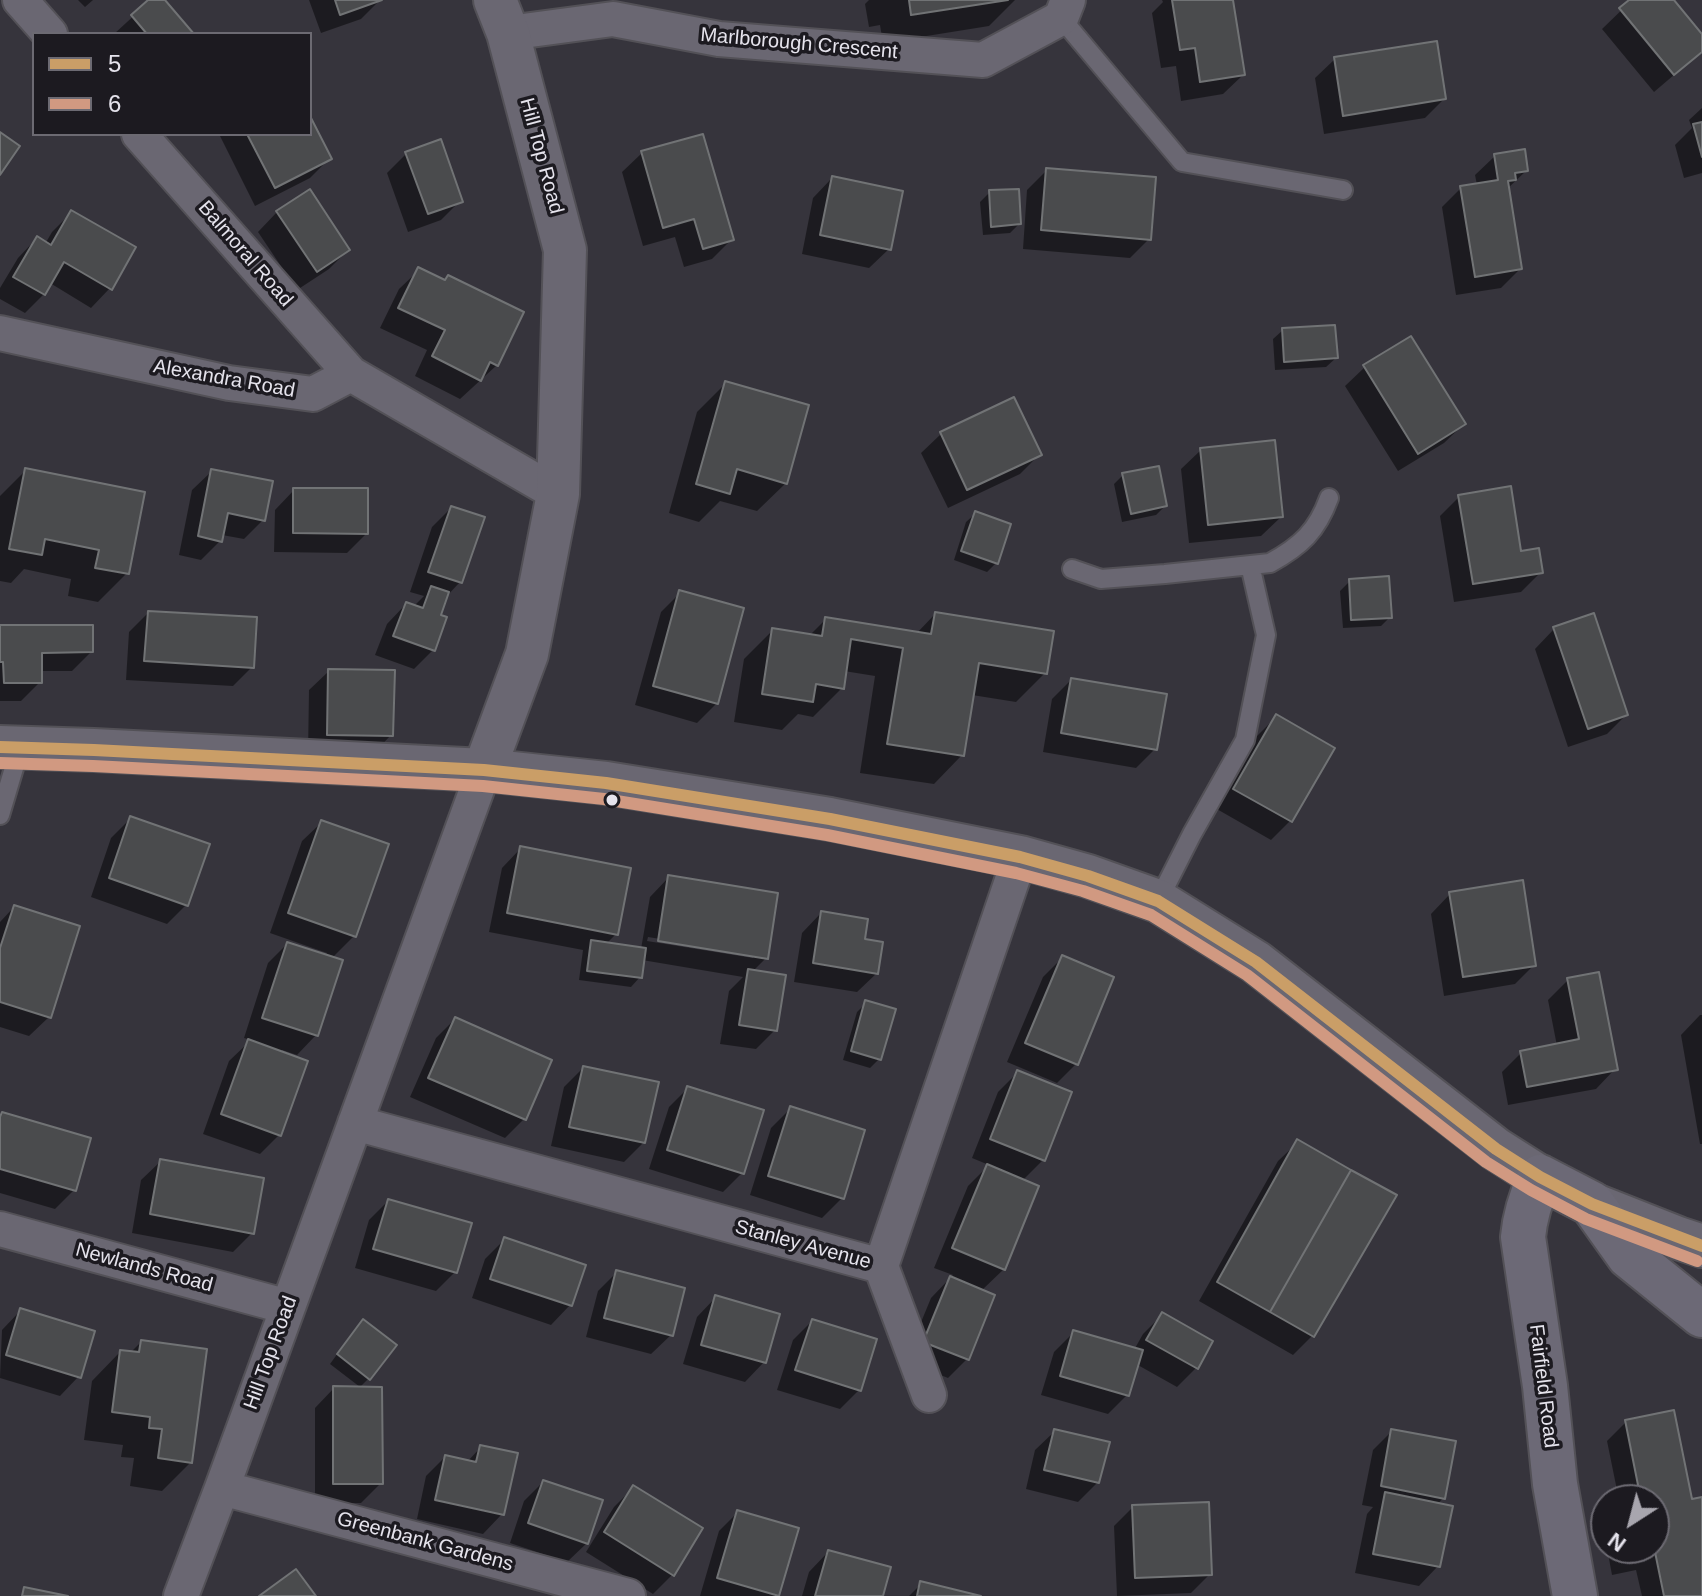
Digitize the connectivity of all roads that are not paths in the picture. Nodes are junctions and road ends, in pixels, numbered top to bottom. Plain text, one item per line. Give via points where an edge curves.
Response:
1 (20, 0) edge
2 (1064, 9) edge
3 (502, 16) edge
4 (48, 32) edge
5 (141, 136) edge
6 (1343, 190) dead end
7 (0, 333) edge
8 (351, 374) junction
9 (558, 494) junction
10 (1329, 498) dead end
11 (1250, 565) junction
12 (1072, 569) dead end
13 (10, 748) edge
14 (484, 770) junction
15 (0, 815) edge
16 (1020, 857) junction
17 (1158, 901) junction
18 (355, 1123) junction
19 (1540, 1177) junction
20 (1592, 1204) junction
21 (0, 1229) edge
22 (1702, 1246) edge
23 (881, 1266) junction
24 (288, 1307) junction
25 (1702, 1315) edge
26 (929, 1395) dead end
27 (222, 1488) junction
28 (181, 1596) edge
29 (628, 1596) edge
30 (1575, 1596) edge

1 - 4 street
2 - 3 street, Marlborough Crescent via 983,60 719,39 613,19
2 - 6 lane via 1182,162
3 - 9 street, Hill Top Road via 565,250
5 - 8 street, Balmoral Road
7 - 8 street, Alexandra Road via 229,383 313,394
8 - 9 street
9 - 14 street, Hill Top Road via 527,654
10 - 11 lane via 1299,544 1270,563
11 - 12 lane via 1101,579
11 - 17 lane via 1266,635 1245,740
13 - 14 street
13 - 15 lane
14 - 16 street via 606,783 830,819
14 - 18 street, Hill Top Road
16 - 17 street
16 - 23 street, Stanley Avenue
17 - 19 street via 1256,962 1496,1149
18 - 23 street, Stanley Avenue
18 - 24 street, Hill Top Road
19 - 20 main road
19 - 30 main road, Fairfield Road via 1523,1237
20 - 22 street
20 - 25 main road via 1629,1256
21 - 24 street, Newlands Road
23 - 26 street
24 - 27 street, Hill Top Road
27 - 28 street, Hill Top Road
27 - 29 street, Greenbank Gardens

